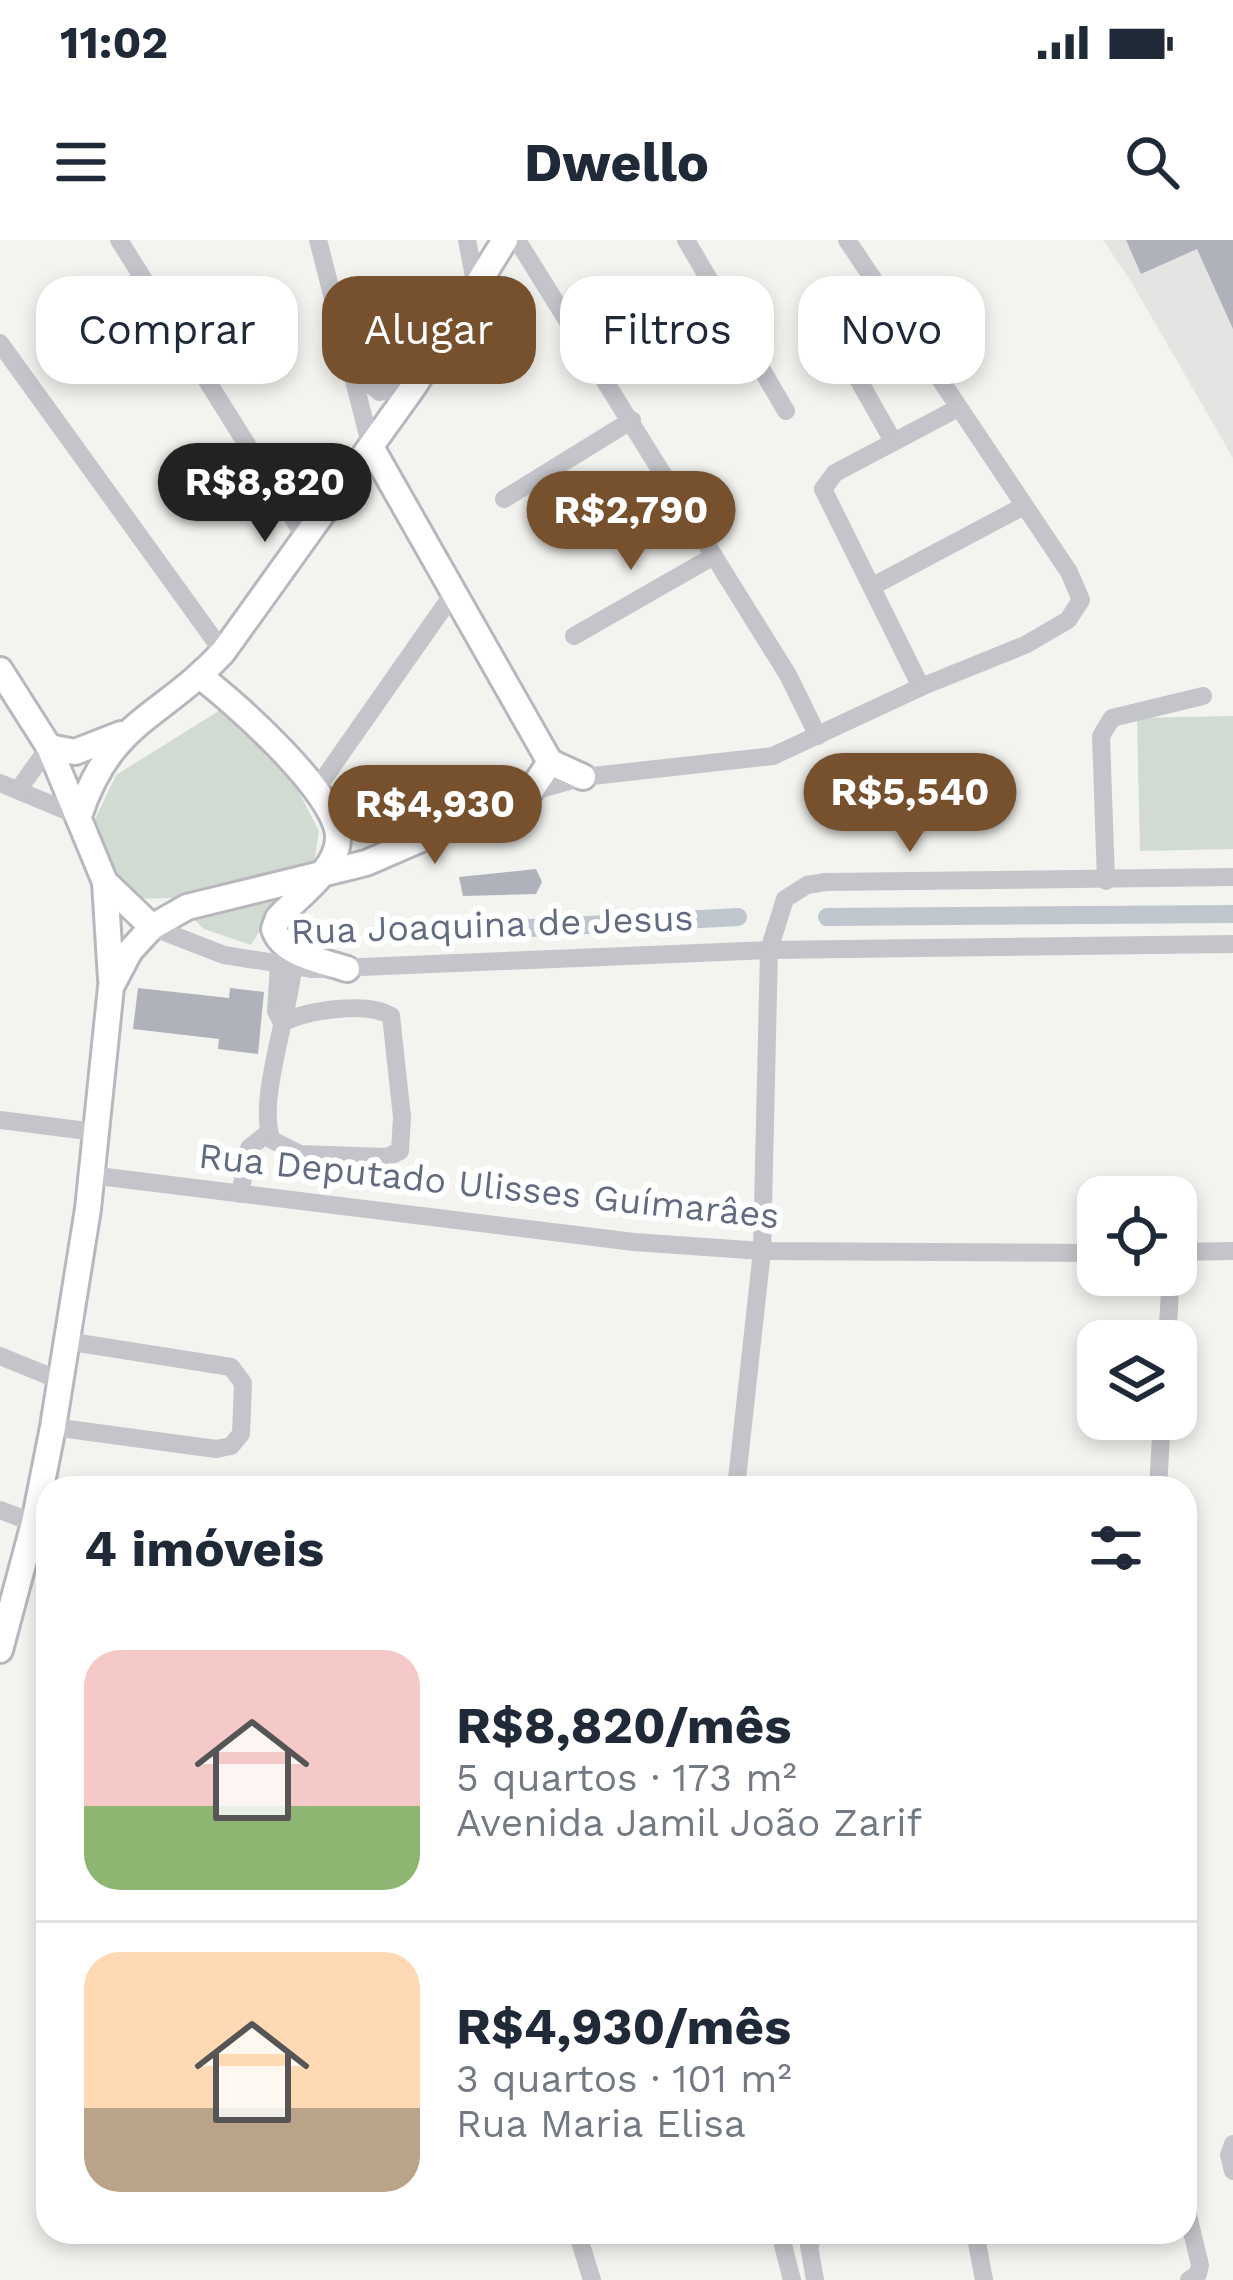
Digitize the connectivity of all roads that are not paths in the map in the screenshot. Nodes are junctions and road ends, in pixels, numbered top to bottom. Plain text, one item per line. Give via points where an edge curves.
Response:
1 (118, 240) edge
2 (318, 240) edge
3 (467, 240) edge
4 (505, 240) edge
5 (518, 240) edge
6 (686, 240) edge
7 (847, 240) edge
8 (327, 276) edge
9 (474, 276) edge
10 (483, 276) edge
11 (871, 276) edge
12 (0, 343) edge
13 (353, 384) edge
14 (370, 384) edge
15 (861, 384) edge
16 (942, 384) edge
17 (414, 386) joint
18 (958, 408) junction
19 (786, 411) dead end
20 (632, 419) junction
21 (893, 441) junction
22 (371, 447) junction
23 (504, 499) dead end
24 (1024, 506) junction
25 (306, 539) junction
26 (715, 556) junction
27 (873, 586) junction
28 (454, 591) junction
29 (574, 637) dead end
30 (223, 652) junction
31 (0, 670) edge
32 (201, 676) junction
33 (921, 687) junction
34 (1203, 696) dead end
35 (124, 733) junction
36 (818, 736) junction
37 (50, 747) junction
38 (550, 762) junction
39 (583, 777) junction
40 (9, 786) edge
41 (315, 791) junction
42 (530, 793) junction
43 (79, 816) junction
44 (318, 878) junction
45 (1233, 878) edge
46 (1106, 881) junction
47 (105, 882) junction
48 (152, 927) junction
49 (1233, 944) edge
50 (769, 950) junction
51 (286, 966) junction
52 (347, 969) junction
53 (111, 988) junction
54 (282, 1023) junction
55 (0, 1120) edge
56 (95, 1132) junction
57 (268, 1133) junction
58 (90, 1175) junction
59 (246, 1195) junction
60 (762, 1252) junction
61 (1077, 1252) edge
62 (1197, 1252) edge
63 (1233, 1252) edge
64 (66, 1341) junction
65 (0, 1356) edge
66 (59, 1380) junction
67 (52, 1427) junction
68 (1161, 1440) edge
69 (43, 1476) edge
70 (737, 1476) edge
71 (1159, 1476) edge
72 (0, 1510) edge
73 (36, 1512) edge
74 (34, 1523) junction
75 (0, 1651) edge
76 (1233, 2144) edge
77 (1233, 2171) edge
78 (783, 2244) edge
79 (810, 2244) edge
80 (977, 2244) edge
81 (1195, 2244) edge
82 (791, 2280) edge
83 (815, 2280) edge
84 (984, 2280) edge
85 (1189, 2280) edge

1 - 25 street
2 - 8 street
3 - 9 street
4 - 10 main road
5 - 20 street
6 - 19 street
7 - 11 street
12 - 30 street
13 - 22 street
14 - 17 street via 380,392
15 - 21 street
16 - 18 street
17 - 22 main road
18 - 21 street
18 - 24 street
20 - 23 street
20 - 26 street
21 - 27 street via 835,473 823,489
22 - 25 main road
22 - 28 main road
24 - 27 street
24 - 33 street via 1069,572 1078,609 1025,646
25 - 30 main road
26 - 29 street
26 - 36 street
27 - 33 street
28 - 38 main road
28 - 41 street
30 - 32 main road
31 - 37 main road
32 - 35 main road
32 - 41 main road via 250,713
33 - 36 street
34 - 46 street via 1112,718 1101,736
35 - 37 main road via 76,752
35 - 43 main road via 96,772
36 - 39 street via 756,760
37 - 40 street
37 - 43 main road
38 - 39 main road
38 - 42 main road
39 - 42 street
40 - 43 street
41 - 44 main road via 338,838
42 - 44 main road
43 - 47 main road
44 - 48 main road via 187,907
44 - 52 main road via 278,918 275,937
45 - 46 street
46 - 50 street via 807,885 785,899
47 - 48 main road
47 - 53 main road
48 - 51 street, Rua Joaquina de Jesus via 224,955
48 - 53 main road
49 - 50 street, Rua Joaquina de Jesus
50 - 52 street, Rua Joaquina de Jesus
50 - 60 street
51 - 52 street, Rua Joaquina de Jesus
51 - 54 street
53 - 56 main road
54 - 57 street
54 - 57 street via 308,1013 391,1016 403,1144 387,1157 301,1154
55 - 56 street
56 - 58 main road
57 - 59 street
58 - 59 street, Rua Deputado Ulisses Guímarâes
58 - 64 main road
59 - 60 street, Rua Deputado Ulisses Guímarâes
60 - 61 street, Rua Deputado Ulisses Guímarâes
60 - 70 street
62 - 63 street
64 - 66 main road
64 - 67 street via 231,1367 243,1383 241,1434 216,1449
65 - 66 street
66 - 67 main road
67 - 69 main road
68 - 71 street
72 - 74 street
73 - 74 main road
74 - 75 main road
76 - 77 street
78 - 82 street
79 - 83 street
80 - 84 street
81 - 85 street via 1200,2265

